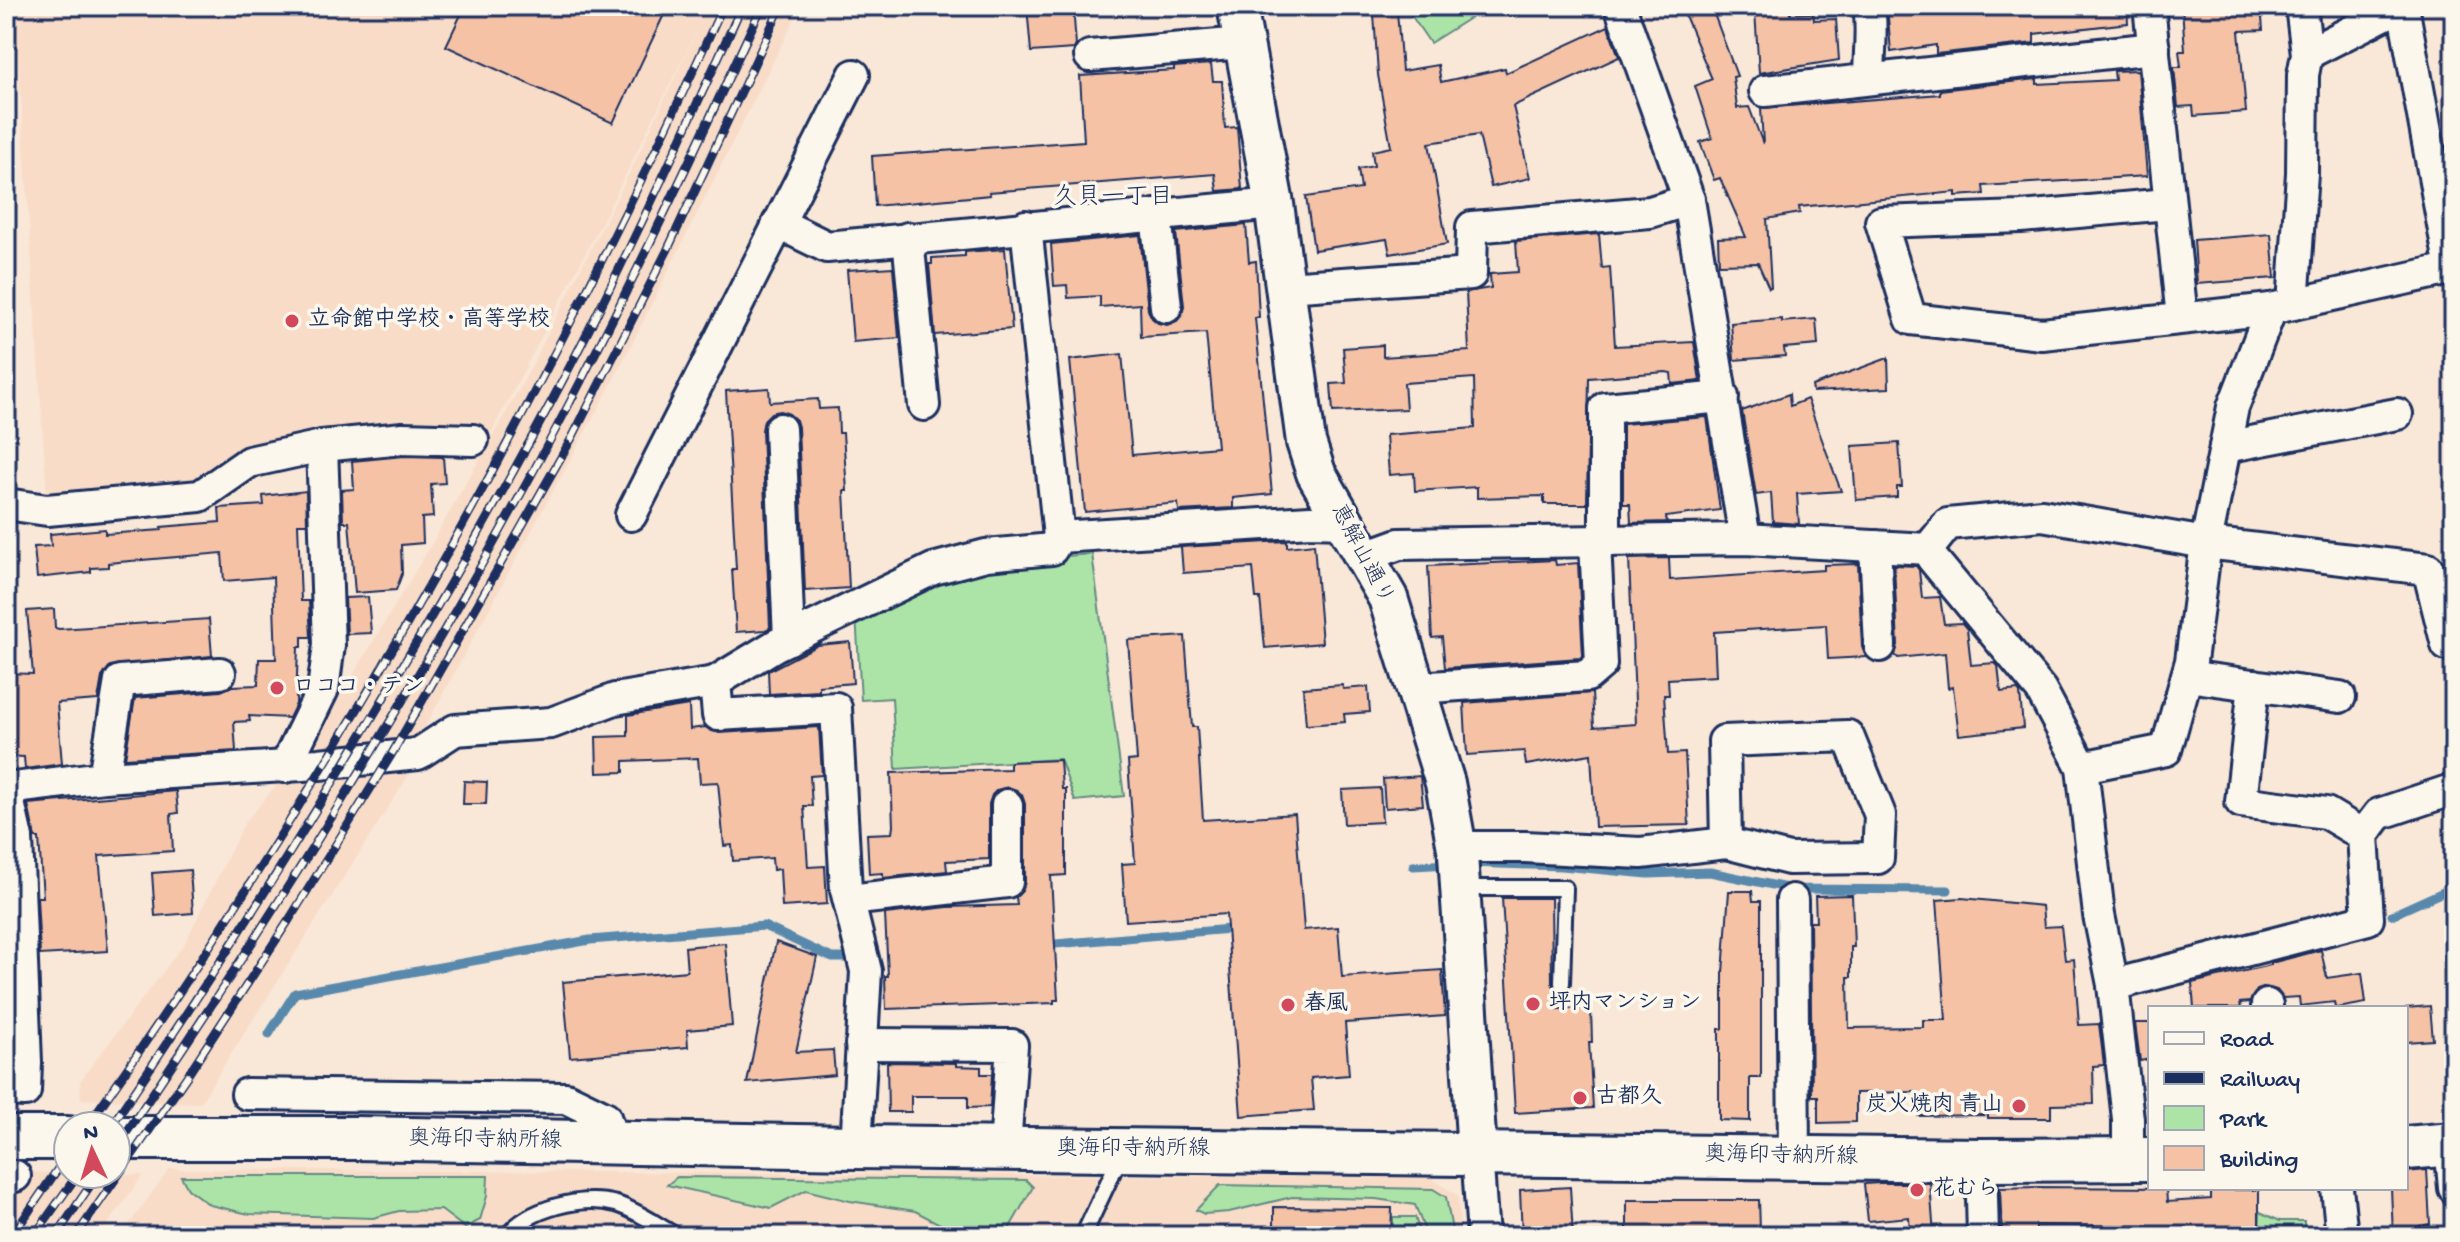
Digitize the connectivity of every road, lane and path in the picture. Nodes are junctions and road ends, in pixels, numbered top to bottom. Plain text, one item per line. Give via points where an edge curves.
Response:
1 (1620, 6) edge
2 (1869, 6) edge
3 (2149, 6) edge
4 (2301, 6) edge
5 (2402, 6) edge
6 (1240, 24) edge
7 (2154, 48) junction
8 (2307, 54) junction
9 (1090, 56) dead end
10 (854, 75) dead end
11 (1869, 79) junction
12 (1765, 91) dead end
13 (1689, 200) junction
14 (1274, 204) junction
15 (2168, 204) junction
16 (1156, 215) junction
17 (778, 223) junction
18 (1026, 226) junction
19 (908, 238) junction
20 (2452, 269) edge
21 (1286, 287) junction
22 (2282, 306) junction
23 (1166, 307) dead end
24 (2182, 318) junction
25 (1723, 397) junction
26 (924, 405) dead end
27 (2397, 414) dead end
28 (780, 429) dead end
29 (473, 440) dead end
30 (322, 446) junction
31 (2225, 447) junction
32 (6, 504) edge
33 (631, 515) dead end
34 (1345, 522) junction
35 (1059, 537) junction
36 (1745, 539) junction
37 (1600, 542) junction
38 (2206, 543) junction
39 (1875, 546) junction
40 (1928, 549) junction
41 (1366, 556) junction
42 (789, 639) junction
43 (2454, 644) edge
44 (1880, 646) dead end
45 (220, 673) dead end
46 (2187, 676) junction
47 (715, 682) junction
48 (2254, 685) junction
49 (1417, 688) junction
50 (2340, 697) dead end
51 (285, 767) junction
52 (2082, 767) junction
53 (104, 777) junction
54 (6, 789) edge
55 (2454, 789) edge
56 (1007, 805) dead end
57 (2363, 835) junction
58 (1726, 843) junction
59 (1458, 866) junction
60 (849, 900) junction
61 (1792, 900) dead end
62 (1562, 983) dead end
63 (2113, 985) junction
64 (861, 1044) junction
65 (6, 1090) edge
66 (247, 1094) dead end
67 (132, 1138) edge
68 (614, 1144) junction
69 (2452, 1144) edge
70 (52, 1145) edge
71 (856, 1147) junction
72 (2408, 1148) edge
73 (1005, 1149) junction
74 (1124, 1149) junction
75 (1477, 1153) junction
76 (1794, 1157) junction
77 (2139, 1159) edge
78 (1981, 1160) junction
79 (9, 1163) edge
80 (2454, 1188) edge
81 (2337, 1190) edge
82 (658, 1232) edge
83 (507, 1236) edge
84 (677, 1236) edge
85 (1083, 1236) edge
86 (1483, 1236) edge
87 (1983, 1236) edge
88 (2342, 1236) edge

1 - 13 street
2 - 11 street
3 - 7 street
4 - 8 street
5 - 8 street
5 - 20 street
6 - 9 street
6 - 14 street, 恵解山通り
7 - 11 street
7 - 15 street
8 - 22 street via 2302,173
10 - 17 street
11 - 12 street
13 - 21 street via 1650,212 1472,227 1471,274
13 - 25 street
14 - 16 street
14 - 21 street, 恵解山通り
15 - 24 street
15 - 24 street via 1881,222 1911,319 2042,334
16 - 18 street
16 - 23 street
17 - 19 street via 827,247
17 - 33 street
18 - 19 street
18 - 35 street
19 - 26 street
20 - 22 street
21 - 34 street, 恵解山通り via 1306,442 1316,473
22 - 24 street
22 - 31 street via 2233,407
25 - 36 street
25 - 37 street via 1605,408
27 - 31 street
28 - 42 street
29 - 30 street via 403,438
30 - 32 street via 249,462 200,496 47,510
30 - 51 street via 329,645 323,689
31 - 38 street
34 - 35 street
34 - 41 street, 恵解山通り
35 - 42 street via 1052,549 986,555 933,569
36 - 37 street
36 - 39 street
37 - 41 street via 1399,544
37 - 49 street via 1601,664 1587,676
38 - 40 street via 2042,515 1948,524
38 - 43 street via 2428,569 2447,645
38 - 46 street
39 - 40 street
39 - 44 street
40 - 52 street via 2041,690
41 - 49 street, 恵解山通り via 1388,598
42 - 47 street
45 - 53 street via 120,681
46 - 48 street
46 - 52 street via 2166,750
47 - 51 street via 615,699 551,723 455,730 418,754
47 - 60 street via 718,715 836,708
48 - 50 street
48 - 57 street via 2241,802 2326,813
49 - 59 street, 恵解山通り via 1445,783
51 - 53 street
52 - 63 street via 2099,915
53 - 54 street
54 - 65 street via 17,838 26,1062 25,1091
55 - 57 street via 2379,814
56 - 60 street via 1007,882
57 - 63 street via 2368,919
58 - 58 street via 1789,859 1878,858 1880,815 1848,736 1724,741
58 - 59 street via 1641,853 1525,847
59 - 62 lane via 1565,888
59 - 75 street, 恵解山通り
60 - 64 street via 866,971
61 - 76 street
63 - 77 street via 2128,1119
64 - 71 street
64 - 73 street via 1012,1045
66 - 68 street via 566,1098 605,1117
67 - 68 main road, 奥海印寺納所線
68 - 71 main road, 奥海印寺納所線
69 - 72 main road
69 - 80 street
70 - 79 main road
71 - 73 main road, 奥海印寺納所線
73 - 74 main road, 奥海印寺納所線
74 - 75 main road, 奥海印寺納所線
74 - 85 lane
75 - 76 main road, 奥海印寺納所線
75 - 86 street
76 - 78 main road, 奥海印寺納所線
77 - 78 main road, 奥海印寺納所線
78 - 87 street
81 - 88 street
82 - 83 lane via 616,1204 586,1203 533,1214
82 - 84 lane

